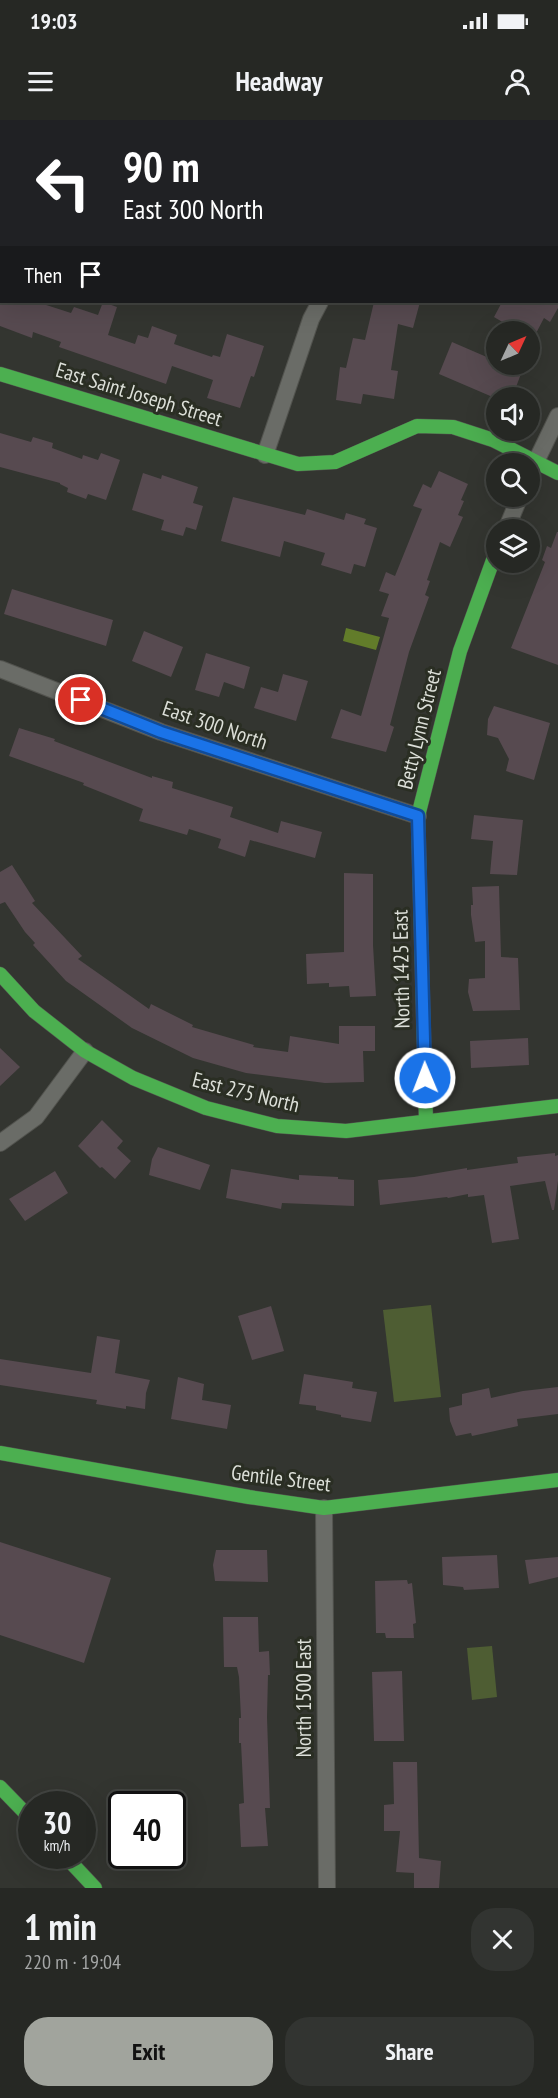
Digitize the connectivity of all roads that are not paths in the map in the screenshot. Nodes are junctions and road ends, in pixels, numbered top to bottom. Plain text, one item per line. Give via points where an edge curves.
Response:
1 (319, 303) edge
2 (0, 374) edge
3 (558, 416) edge
4 (511, 453) edge
5 (540, 453) edge
6 (265, 455) junction
7 (540, 470) edge
8 (558, 473) edge
9 (488, 573) edge
10 (0, 669) edge
11 (418, 816) junction
12 (0, 974) edge
13 (85, 1051) junction
14 (558, 1106) edge
15 (426, 1121) junction
16 (0, 1143) edge
17 (0, 1453) edge
18 (558, 1480) edge
19 (324, 1508) junction
20 (0, 1787) edge
21 (18, 1806) edge
22 (77, 1869) edge
23 (95, 1888) edge
24 (327, 1888) edge

1 - 6 street
2 - 6 street, East Saint Joseph Street
3 - 5 street
4 - 6 street, East Saint Joseph Street via 493,440 453,427 417,426 335,462 298,464
7 - 8 street, East Saint Joseph Street
9 - 11 street, Betty Lynn Street via 460,651
10 - 11 street, East 300 North via 161,732
11 - 15 street, North 1425 East
12 - 13 street, East 275 North via 34,1011
13 - 15 street, East 275 North via 133,1078 206,1108 278,1126 346,1131
13 - 16 street via 36,1118
14 - 15 street, East 275 North
17 - 19 street, Gentile Street
18 - 19 street, Gentile Street
19 - 24 street, North 1500 East
20 - 21 street
22 - 23 street

